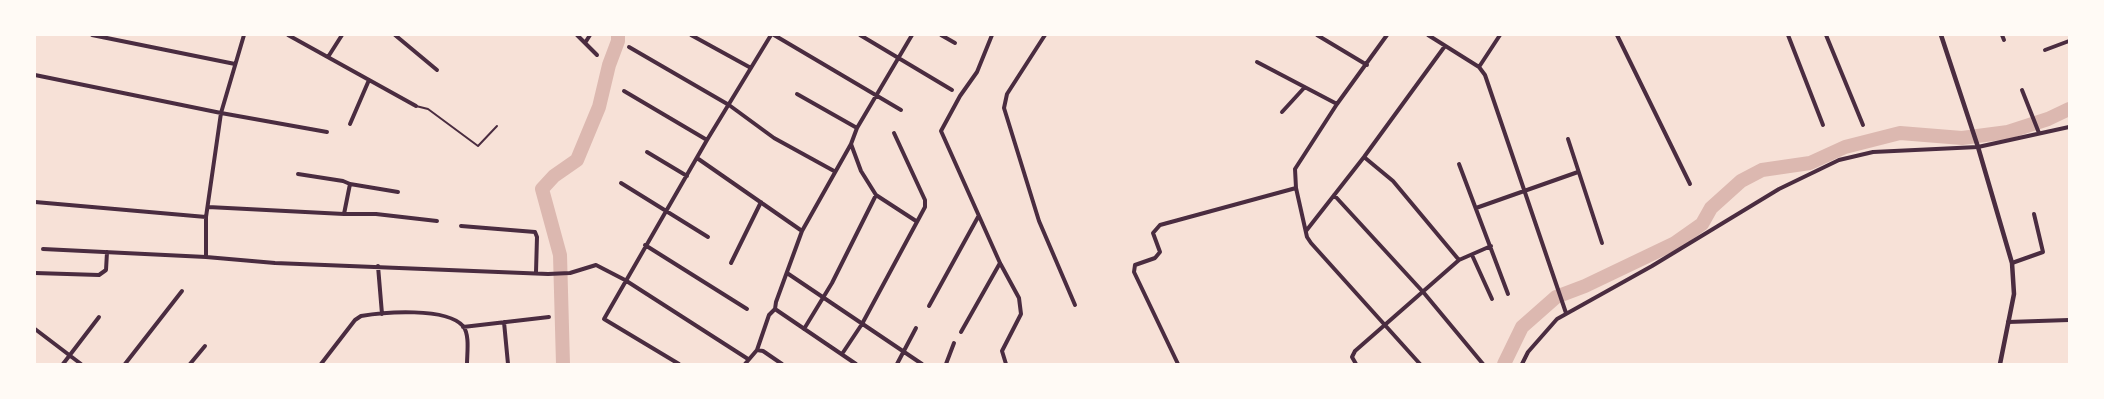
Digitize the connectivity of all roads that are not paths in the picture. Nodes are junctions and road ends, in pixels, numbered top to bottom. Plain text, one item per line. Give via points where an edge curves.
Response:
1 (92, 35) edge
2 (244, 35) edge
3 (288, 35) edge
4 (342, 35) edge
5 (395, 35) edge
6 (576, 35) edge
7 (590, 35) edge
8 (691, 35) edge
9 (772, 35) edge
10 (860, 35) edge
11 (912, 35) edge
12 (941, 35) edge
13 (992, 35) edge
14 (1045, 35) edge
15 (1317, 35) edge
16 (1387, 35) edge
17 (1428, 35) edge
18 (1442, 35) edge
19 (1500, 35) edge
20 (1617, 35) edge
21 (1788, 35) edge
22 (1826, 35) edge
23 (1941, 35) edge
24 (1438, 41) junction
25 (2069, 41) edge
26 (585, 43) junction
27 (955, 43) dead end
28 (1445, 46) junction
29 (629, 47) dead end
30 (2046, 50) dead end
31 (597, 55) dead end
32 (328, 57) junction
33 (899, 57) junction
34 (1257, 62) dead end
35 (235, 64) junction
36 (1367, 65) junction
37 (1479, 67) junction
38 (751, 68) junction
39 (437, 70) dead end
40 (35, 75) edge
41 (369, 80) junction
42 (1304, 88) junction
43 (952, 90) dead end
44 (2022, 90) dead end
45 (624, 91) dead end
46 (797, 94) dead end
47 (877, 95) junction
48 (1337, 104) junction
49 (730, 105) junction
50 (416, 106) joint
51 (901, 110) dead end
52 (1282, 112) dead end
53 (221, 113) junction
54 (350, 124) dead end
55 (1823, 125) dead end
56 (1863, 125) dead end
57 (497, 126) dead end
58 (2069, 127) edge
59 (857, 128) junction
60 (327, 132) dead end
61 (894, 133) dead end
62 (2039, 133) junction
63 (1568, 139) dead end
64 (707, 140) junction
65 (850, 144) junction
66 (1977, 145) junction
67 (647, 152) dead end
68 (1364, 157) junction
69 (698, 158) junction
70 (1459, 164) dead end
71 (834, 171) junction
72 (1578, 172) junction
73 (298, 174) dead end
74 (687, 176) junction
75 (621, 183) dead end
76 (350, 184) junction
77 (1690, 184) dead end
78 (1296, 188) junction
79 (1526, 191) junction
80 (398, 192) dead end
81 (876, 195) junction
82 (1334, 195) junction
83 (35, 202) edge
84 (761, 202) junction
85 (208, 207) junction
86 (1476, 208) junction
87 (666, 212) junction
88 (344, 214) junction
89 (2034, 214) dead end
90 (206, 217) junction
91 (978, 217) junction
92 (436, 221) dead end
93 (916, 221) junction
94 (461, 226) dead end
95 (1306, 231) junction
96 (802, 232) junction
97 (708, 237) dead end
98 (1602, 243) dead end
99 (645, 245) junction
100 (1491, 246) junction
101 (43, 249) dead end
102 (107, 252) junction
103 (1472, 255) junction
104 (206, 257) junction
105 (1459, 260) junction
106 (731, 263) dead end
107 (1000, 263) junction
108 (2012, 263) junction
109 (378, 266) junction
110 (536, 272) junction
111 (35, 273) edge
112 (788, 273) junction
113 (626, 280) junction
114 (182, 291) dead end
115 (1424, 293) junction
116 (1508, 294) dead end
117 (823, 298) junction
118 (1492, 299) dead end
119 (1075, 305) dead end
120 (929, 306) dead end
121 (747, 309) dead end
122 (775, 309) junction
123 (1566, 313) junction
124 (382, 314) junction
125 (100, 317) dead end
126 (549, 317) dead end
127 (2069, 320) edge
128 (504, 322) junction
129 (2008, 322) junction
130 (862, 324) junction
131 (1386, 326) junction
132 (463, 327) junction
133 (916, 328) dead end
134 (35, 329) edge
135 (804, 329) junction
136 (961, 332) dead end
137 (954, 343) dead end
138 (205, 346) dead end
139 (757, 350) junction
140 (903, 352) junction
141 (842, 354) junction
142 (69, 355) junction
143 (748, 359) junction
144 (63, 364) edge
145 (81, 364) edge
146 (125, 364) edge
147 (190, 364) edge
148 (321, 364) edge
149 (467, 364) edge
150 (508, 364) edge
151 (679, 364) edge
152 (745, 364) edge
153 (782, 364) edge
154 (856, 364) edge
155 (897, 364) edge
156 (922, 364) edge
157 (946, 364) edge
158 (1006, 364) edge
159 (1178, 364) edge
160 (1356, 364) edge
161 (1420, 364) edge
162 (1483, 364) edge
163 (1522, 364) edge
164 (2000, 364) edge

1 - 35 street
2 - 35 street
3 - 32 street
4 - 32 street
5 - 39 street
6 - 26 street
7 - 26 street
8 - 38 street
9 - 38 street
9 - 47 street
10 - 33 street
11 - 33 street
12 - 27 street
13 - 91 street via 976,72 941,132
14 - 119 street via 1007,94 1004,108 1039,221
15 - 36 street
16 - 36 street
17 - 24 street
18 - 24 street
19 - 37 street
20 - 77 street
21 - 55 street
22 - 56 street
23 - 66 street
24 - 28 street
25 - 30 street
26 - 31 street
28 - 37 street
28 - 68 street
29 - 49 street
32 - 41 street
33 - 43 street
33 - 47 street
34 - 42 street
35 - 53 street
36 - 48 street
37 - 79 street via 1488,81
38 - 49 street
40 - 53 street
41 - 50 street
41 - 54 street
42 - 48 street
42 - 52 street
44 - 62 street
45 - 64 street
46 - 59 street
47 - 51 street
47 - 59 street
48 - 78 street via 1297,165 1294,175
49 - 64 street
49 - 71 street via 774,138
50 - 57 lane via 428,109 478,146
53 - 60 street
53 - 85 street
58 - 62 street
59 - 65 street
61 - 93 street via 925,200 925,207
62 - 66 street
63 - 72 street
64 - 69 street
65 - 71 street
65 - 81 street
66 - 108 street
66 - 123 street via 1873,152 1839,160 1779,189 1652,266
67 - 74 street
68 - 82 street
68 - 105 street via 1393,181
69 - 74 street
69 - 84 street
70 - 86 street
71 - 96 street
72 - 79 street
72 - 98 street
73 - 76 street
74 - 87 street
75 - 87 street
76 - 80 street
76 - 88 street
78 - 95 street
78 - 159 street via 1155,229 1153,233 1160,252 1155,258 1135,265 1134,272
79 - 86 street
79 - 123 street
81 - 93 street
81 - 117 street
82 - 95 street
82 - 115 street
83 - 90 street
84 - 96 street
84 - 106 street
85 - 88 street
85 - 90 street
86 - 100 street
87 - 97 street
87 - 99 street
88 - 92 street
89 - 108 street via 2043,252
90 - 104 street
91 - 107 street
91 - 120 street
93 - 130 street
94 - 110 street via 535,232
95 - 131 street via 1311,243
96 - 112 street
99 - 113 street
99 - 121 street
100 - 103 street
100 - 116 street
101 - 102 street
102 - 104 street
102 - 111 street via 106,270 101,274
103 - 105 street
103 - 118 street
104 - 109 street
105 - 115 street
107 - 136 street
107 - 158 street via 1021,307 1021,314 1002,351
108 - 129 street via 2014,286
109 - 110 street
109 - 124 street
110 - 113 street via 570,273 596,265
112 - 117 street
112 - 122 street
113 - 143 street
113 - 151 street via 604,318
114 - 146 street
115 - 131 street
115 - 162 street
117 - 130 street
117 - 135 street
122 - 135 street
122 - 139 street via 769,315
123 - 163 street via 1543,334
124 - 132 street via 435,314
124 - 148 street via 361,316 355,320
125 - 142 street
126 - 128 street
127 - 129 street
128 - 132 street
128 - 150 street
129 - 164 street
130 - 140 street
130 - 141 street
131 - 160 street via 1355,351 1352,357
131 - 161 street
132 - 149 street
133 - 140 street
134 - 142 street
135 - 141 street
137 - 157 street
138 - 147 street
139 - 143 street
139 - 153 street via 763,350
140 - 155 street
140 - 156 street
141 - 154 street
142 - 144 street
142 - 145 street
143 - 152 street

